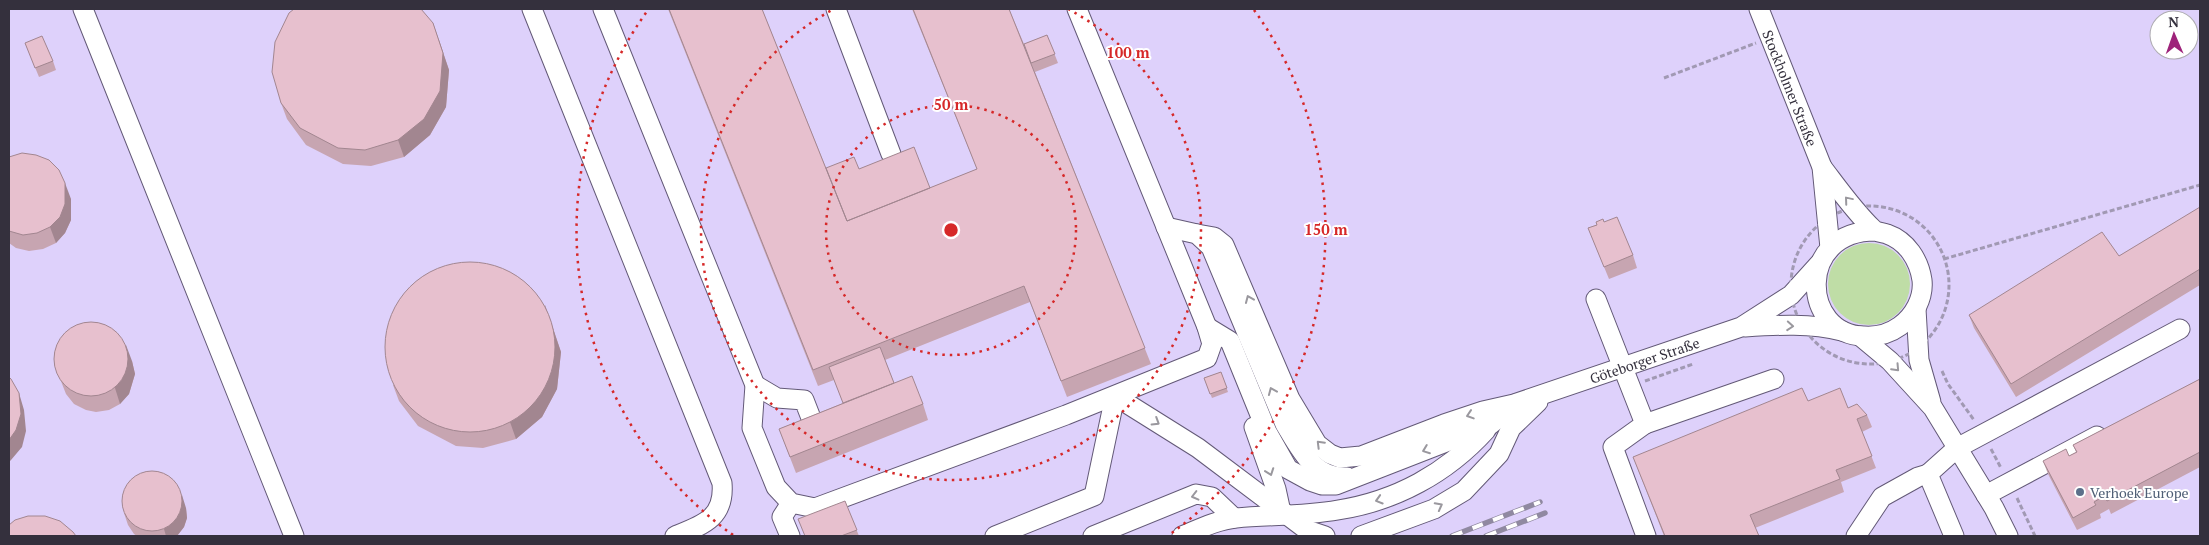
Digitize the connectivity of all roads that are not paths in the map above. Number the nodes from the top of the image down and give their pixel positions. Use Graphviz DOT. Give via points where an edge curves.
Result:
graph roads {
  1 [pos="83,9"];
  2 [pos="532,9"];
  3 [pos="603,9"];
  4 [pos="836,9"];
  5 [pos="1077,9"];
  6 [pos="1758,9"];
  7 [pos="892,154"];
  8 [pos="1822,167"];
  9 [pos="1166,226"];
  10 [pos="1875,231"];
  11 [pos="1197,234"];
  12 [pos="1830,248"];
  13 [pos="1819,264"];
  14 [pos="1596,299"];
  15 [pos="1916,309"];
  16 [pos="1207,327"];
  17 [pos="1741,327"];
  18 [pos="2180,329"];
  19 [pos="1853,334"];
  20 [pos="1207,358"];
  21 [pos="1623,367"];
  22 [pos="1774,379"];
  23 [pos="755,385"];
  24 [pos="1548,393"];
  25 [pos="1115,396"];
  26 [pos="1517,403"];
  27 [pos="1933,408"];
  28 [pos="811,418"];
  29 [pos="1645,424"];
  30 [pos="1490,426"];
  31 [pos="2113,427"];
  32 [pos="1957,448"];
  33 [pos="1928,474"];
  34 [pos="1361,475"];
  35 [pos="1986,495"];
  36 [pos="791,502"];
  37 [pos="1284,514"];
  38 [pos="1234,518"];
  39 [pos="294,536"];
  40 [pos="675,536"];
  41 [pos="790,536"];
  42 [pos="995,536"];
  43 [pos="1092,536"];
  44 [pos="1182,536"];
  45 [pos="1325,536"];
  46 [pos="1361,536"];
  47 [pos="1646,536"];
  48 [pos="1856,536"];
  49 [pos="1954,536"];
  50 [pos="2008,536"];
  1 -- 39 [label="street"];
  2 -- 40 [label="street" via="722,483 722,503 718,512 695,528"];
  3 -- 23 [label="street"];
  4 -- 7 [label="street"];
  5 -- 9 [label="street"];
  6 -- 8 [label="street, Stockholmer Straße"];
  10 -- 8 [label="street, Stockholmer Straße, one-way"];
  8 -- 12 [label="street, Stockholmer Straße" via="1818,223"];
  9 -- 11 [label="street, Göteborger Straße"];
  9 -- 16 [label="street"];
  10 -- 12 [label="street, Stockholmer Straße" via="1849,234"];
  10 -- 15 [label="street, Stockholmer Straße" via="1899,240 1916,259 1922,284"];
  26 -- 11 [label="street, Göteborger Straße, one-way" via="1452,421 1361,456 1340,458 1330,454 1318,444 1290,399 1224,245 1214,237"];
  34 -- 11 [label="street, one-way" via="1329,475 1312,466 1298,446 1211,247"];
  12 -- 13 [label="street, Stockholmer Straße"];
  13 -- 17 [label="street, Göteborger Straße" via="1791,296"];
  13 -- 19 [label="street, Stockholmer Straße" via="1816,277 1819,303 1825,314"];
  14 -- 21 [label="street"];
  15 -- 19 [label="street, Stockholmer Straße" via="1892,332 1877,336"];
  15 -- 27 [label="street, Stockholmer Straße" via="1922,372"];
  16 -- 20 [label="street" via="1212,344"];
  16 -- 34 [label="street" via="1230,341 1267,432 1288,469 1322,485 1336,485"];
  17 -- 19 [label="street, Göteborger Straße, one-way" via="1776,325 1805,334 1824,326"];
  17 -- 21 [label="street, Göteborger Straße"];
  18 -- 32 [label="street"];
  19 -- 27 [label="street, Stockholmer Straße, one-way" via="1890,361"];
  20 -- 25 [label="street"];
  20 -- 37 [label="street, one-way" via="1226,365 1232,375"];
  21 -- 24 [label="street, Göteborger Straße"];
  21 -- 29 [label="street"];
  22 -- 29 [label="street"];
  23 -- 28 [label="street" via="777,398 804,400"];
  23 -- 36 [label="street" via="752,428 776,488"];
  24 -- 26 [label="street, Göteborger Straße"];
  46 -- 24 [label="street, one-way" via="1434,509 1464,491 1499,454 1511,428"];
  25 -- 36 [label="street" via="816,508"];
  25 -- 37 [label="street, one-way" via="1198,448"];
  25 -- 42 [label="street" via="1094,496"];
  26 -- 30 [label="street"];
  27 -- 32 [label="street, Stockholmer Straße"];
  29 -- 47 [label="street" via="1612,446"];
  30 -- 34 [label="street, one-way"];
  30 -- 37 [label="street, one-way" via="1428,480 1404,491 1339,510"];
  31 -- 35 [label="street"];
  32 -- 33 [label="street"];
  32 -- 35 [label="street, Stockholmer Straße"];
  33 -- 48 [label="street" via="1918,476 1882,497"];
  33 -- 49 [label="street"];
  35 -- 50 [label="street, Stockholmer Straße"];
  36 -- 41 [label="street" via="782,517"];
  37 -- 38 [label="street"];
  37 -- 45 [label="street" via="1307,530"];
  38 -- 43 [label="street, one-way" via="1212,497 1196,494"];
  38 -- 44 [label="street"];
}
